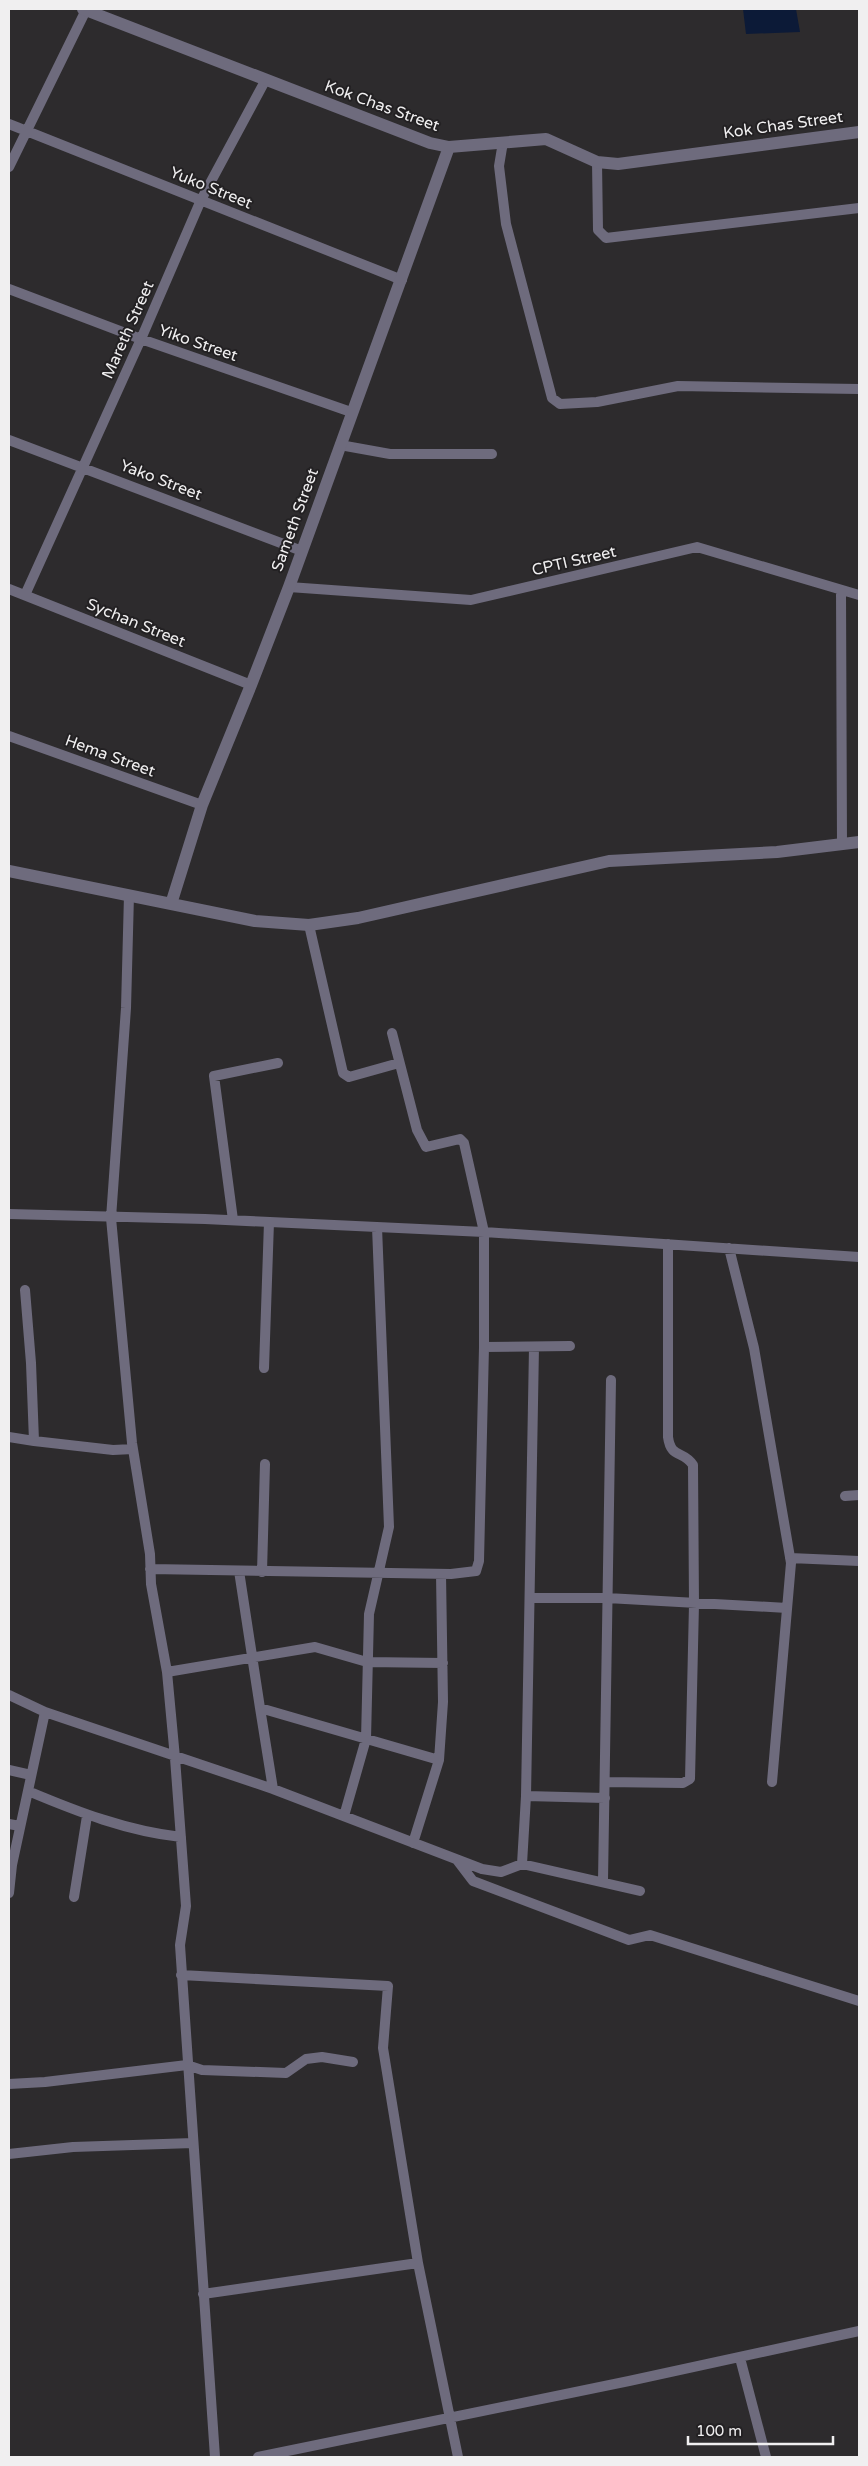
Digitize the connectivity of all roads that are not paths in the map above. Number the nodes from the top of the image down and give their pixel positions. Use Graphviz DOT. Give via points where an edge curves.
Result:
graph roads {
  1 [pos="84,9"];
  2 [pos="265,81"];
  3 [pos="9,124"];
  4 [pos="27,130"];
  5 [pos="859,132"];
  6 [pos="503,142"];
  7 [pos="449,147"];
  8 [pos="597,162"];
  9 [pos="9,167"];
  10 [pos="202,200"];
  11 [pos="859,208"];
  12 [pos="402,280"];
  13 [pos="9,289"];
  14 [pos="141,340"];
  15 [pos="859,389"];
  16 [pos="351,412"];
  17 [pos="9,440"];
  18 [pos="340,445"];
  19 [pos="492,454"];
  20 [pos="83,466"];
  21 [pos="302,551"];
  22 [pos="288,587"];
  23 [pos="9,589"];
  24 [pos="841,590"];
  25 [pos="25,595"];
  26 [pos="859,595"];
  27 [pos="251,685"];
  28 [pos="9,736"];
  29 [pos="202,805"];
  30 [pos="859,842"];
  31 [pos="842,844"];
  32 [pos="9,871"];
  33 [pos="129,895"];
  34 [pos="172,904"];
  35 [pos="310,924"];
  36 [pos="392,1033"];
  37 [pos="278,1063"];
  38 [pos="399,1063"];
  39 [pos="9,1214"];
  40 [pos="111,1218"];
  41 [pos="233,1220"];
  42 [pos="269,1222"];
  43 [pos="377,1227"];
  44 [pos="484,1232"];
  45 [pos="668,1244"];
  46 [pos="729,1248"];
  47 [pos="859,1257"];
  48 [pos="25,1290"];
  49 [pos="570,1346"];
  50 [pos="484,1347"];
  51 [pos="534,1347"];
  52 [pos="264,1368"];
  53 [pos="611,1380"];
  54 [pos="9,1437"];
  55 [pos="34,1441"];
  56 [pos="133,1449"];
  57 [pos="265,1464"];
  58 [pos="859,1495"];
  59 [pos="845,1496"];
  60 [pos="790,1558"];
  61 [pos="859,1561"];
  62 [pos="150,1569"];
  63 [pos="239,1571"];
  64 [pos="262,1572"];
  65 [pos="378,1573"];
  66 [pos="441,1574"];
  67 [pos="530,1598"];
  68 [pos="607,1598"];
  69 [pos="694,1604"];
  70 [pos="787,1608"];
  71 [pos="252,1658"];
  72 [pos="367,1662"];
  73 [pos="443,1663"];
  74 [pos="167,1672"];
  75 [pos="9,1695"];
  76 [pos="260,1708"];
  77 [pos="45,1712"];
  78 [pos="366,1739"];
  79 [pos="175,1758"];
  80 [pos="439,1760"];
  81 [pos="9,1770"];
  82 [pos="31,1775"];
  83 [pos="605,1782"];
  84 [pos="772,1782"];
  85 [pos="273,1789"];
  86 [pos="28,1792"];
  87 [pos="526,1796"];
  88 [pos="605,1798"];
  89 [pos="87,1816"];
  90 [pos="344,1816"];
  91 [pos="9,1824"];
  92 [pos="20,1826"];
  93 [pos="181,1837"];
  94 [pos="413,1843"];
  95 [pos="456,1859"];
  96 [pos="522,1864"];
  97 [pos="603,1881"];
  98 [pos="640,1891"];
  99 [pos="9,1893"];
  100 [pos="74,1897"];
  101 [pos="181,1975"];
  102 [pos="859,2001"];
  103 [pos="353,2062"];
  104 [pos="187,2065"];
  105 [pos="9,2084"];
  106 [pos="192,2143"];
  107 [pos="9,2154"];
  108 [pos="418,2263"];
  109 [pos="203,2294"];
  110 [pos="859,2331"];
  111 [pos="740,2358"];
  112 [pos="451,2416"];
  113 [pos="215,2457"];
  114 [pos="258,2457"];
  115 [pos="458,2457"];
  116 [pos="766,2457"];
  1 -- 2 [label="street, Kok Chas Street"];
  1 -- 4 [label="street"];
  2 -- 7 [label="street, Kok Chas Street" via="430,143"];
  2 -- 10 [label="street, Mareth Street"];
  3 -- 4 [label="street, Yuko Street"];
  4 -- 9 [label="street"];
  4 -- 10 [label="street, Yuko Street"];
  5 -- 8 [label="street, Kok Chas Street" via="618,164"];
  6 -- 7 [label="street, Kok Chas Street"];
  6 -- 8 [label="street, Kok Chas Street" via="546,139"];
  6 -- 15 [label="street" via="499,166 506,224 552,398 560,404 597,402 678,386"];
  7 -- 12 [label="street, Sameth Street"];
  8 -- 11 [label="street" via="598,230 606,238"];
  10 -- 12 [label="street, Yuko Street"];
  10 -- 14 [label="street, Mareth Street"];
  12 -- 16 [label="street, Sameth Street"];
  13 -- 14 [label="street, Yiko Street"];
  14 -- 16 [label="street, Yiko Street"];
  14 -- 20 [label="street, Mareth Street"];
  16 -- 18 [label="street, Sameth Street"];
  17 -- 20 [label="street, Yako Street"];
  18 -- 19 [label="street" via="390,454"];
  18 -- 21 [label="street, Sameth Street"];
  20 -- 21 [label="street, Yako Street"];
  20 -- 25 [label="street, Mareth Street"];
  21 -- 22 [label="street, Sameth Street"];
  22 -- 24 [label="street, CPTI Street" via="471,600 697,547"];
  22 -- 27 [label="street, Sameth Street"];
  23 -- 25 [label="street, Sychan Street"];
  24 -- 26 [label="street, CPTI Street"];
  24 -- 31 [label="street"];
  25 -- 27 [label="street, Sychan Street"];
  27 -- 29 [label="street, Sameth Street"];
  28 -- 29 [label="street, Hema Street"];
  29 -- 34 [label="street, Sameth Street"];
  30 -- 31 [label="street"];
  31 -- 35 [label="street" via="777,852 609,861 358,918"];
  32 -- 33 [label="street"];
  33 -- 34 [label="street"];
  33 -- 40 [label="street" via="126,1008"];
  34 -- 35 [label="street" via="255,921"];
  35 -- 38 [label="street" via="343,1073 349,1077"];
  36 -- 38 [label="street"];
  37 -- 41 [label="street" via="214,1076"];
  38 -- 44 [label="street" via="423,1145 460,1139 464,1143"];
  39 -- 40 [label="street"];
  40 -- 41 [label="street"];
  40 -- 56 [label="street"];
  41 -- 42 [label="street"];
  42 -- 43 [label="street"];
  42 -- 52 [label="street"];
  43 -- 44 [label="street"];
  43 -- 65 [label="street" via="389,1527"];
  44 -- 45 [label="street"];
  44 -- 50 [label="street"];
  45 -- 46 [label="street"];
  45 -- 69 [label="street" via="668,1436 669,1447 674,1453 688,1458 693,1465"];
  46 -- 47 [label="street"];
  46 -- 60 [label="street" via="754,1348"];
  48 -- 55 [label="street"];
  49 -- 51 [label="street"];
  50 -- 51 [label="street"];
  50 -- 66 [label="street" via="479,1561 476,1571"];
  51 -- 67 [label="street"];
  53 -- 68 [label="street"];
  54 -- 55 [label="street"];
  55 -- 56 [label="street" via="114,1450"];
  56 -- 62 [label="street"];
  57 -- 64 [label="street"];
  58 -- 59 [label="street"];
  60 -- 61 [label="street"];
  60 -- 70 [label="street"];
  62 -- 63 [label="street"];
  62 -- 74 [label="street"];
  63 -- 64 [label="street"];
  63 -- 71 [label="street"];
  64 -- 65 [label="street"];
  65 -- 66 [label="street"];
  65 -- 72 [label="street" via="368,1614"];
  66 -- 73 [label="street"];
  67 -- 68 [label="street"];
  67 -- 87 [label="street"];
  68 -- 69 [label="street"];
  68 -- 83 [label="street"];
  69 -- 70 [label="street"];
  69 -- 83 [label="street" via="690,1779 683,1783"];
  70 -- 84 [label="street"];
  71 -- 72 [label="street" via="315,1647"];
  71 -- 74 [label="street"];
  71 -- 76 [label="street"];
  72 -- 73 [label="street"];
  72 -- 78 [label="street"];
  73 -- 80 [label="street"];
  74 -- 79 [label="street"];
  75 -- 77 [label="street"];
  76 -- 78 [label="street"];
  76 -- 85 [label="street"];
  77 -- 79 [label="street"];
  77 -- 82 [label="street"];
  78 -- 80 [label="street"];
  78 -- 90 [label="street"];
  79 -- 85 [label="street"];
  79 -- 93 [label="street"];
  80 -- 94 [label="street"];
  81 -- 82 [label="street"];
  82 -- 86 [label="street"];
  83 -- 88 [label="street"];
  85 -- 90 [label="street"];
  86 -- 89 [label="street"];
  86 -- 92 [label="street"];
  87 -- 88 [label="street"];
  87 -- 96 [label="street"];
  88 -- 97 [label="street"];
  89 -- 93 [label="street" via="155,1834"];
  89 -- 100 [label="street"];
  90 -- 94 [label="street"];
  91 -- 92 [label="street"];
  92 -- 99 [label="street"];
  93 -- 101 [label="street" via="186,1906 180,1945"];
  94 -- 95 [label="street"];
  95 -- 96 [label="street" via="492,1872"];
  95 -- 102 [label="street" via="473,1881 629,1940 650,1935"];
  96 -- 97 [label="street"];
  97 -- 98 [label="street"];
  101 -- 104 [label="street"];
  101 -- 108 [label="street" via="388,1986 383,2048"];
  103 -- 104 [label="street" via="314,2058 286,2073 202,2070"];
  104 -- 105 [label="street"];
  104 -- 106 [label="street"];
  106 -- 107 [label="street" via="73,2147"];
  106 -- 109 [label="street"];
  108 -- 109 [label="street"];
  108 -- 112 [label="street"];
  109 -- 113 [label="street"];
  110 -- 111 [label="street"];
  111 -- 112 [label="street"];
  111 -- 116 [label="street"];
  112 -- 114 [label="street"];
  112 -- 115 [label="street"];
}
